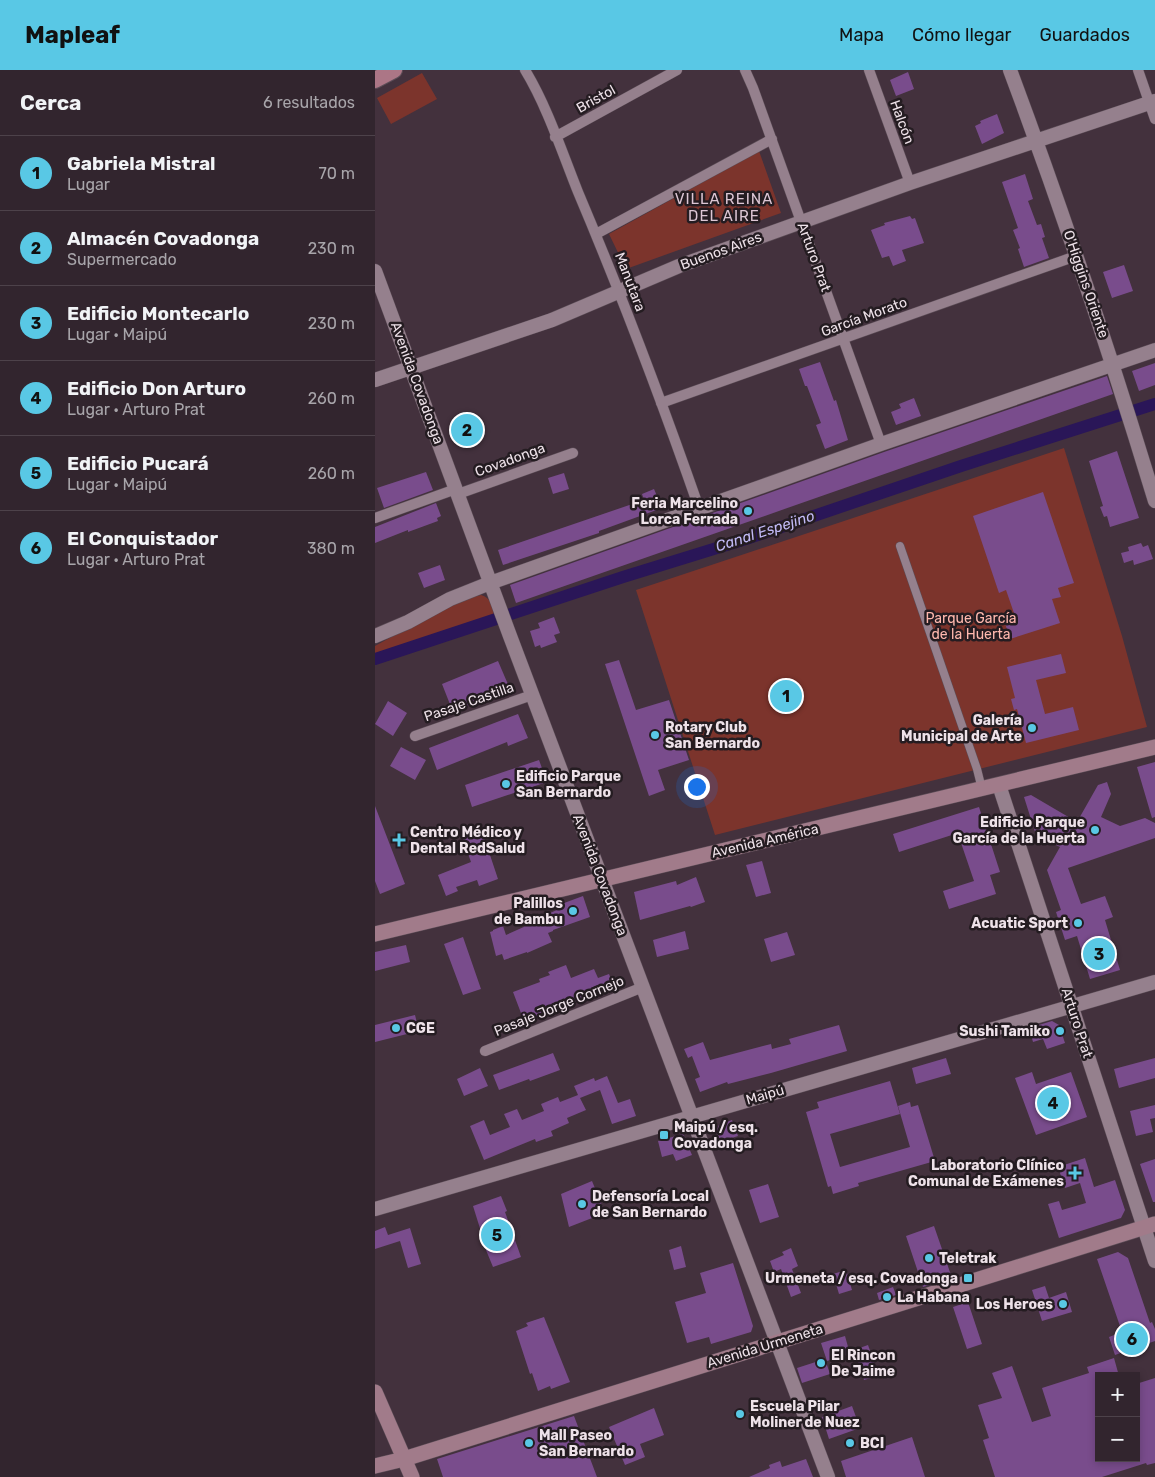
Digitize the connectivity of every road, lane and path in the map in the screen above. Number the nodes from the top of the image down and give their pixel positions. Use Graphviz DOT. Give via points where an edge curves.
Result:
graph roads {
  1 [pos="394,70"];
  2 [pos="525,70"];
  3 [pos="677,70"];
  4 [pos="745,70"];
  5 [pos="869,70"];
  6 [pos="1011,70"];
  7 [pos="1138,70"];
  8 [pos="375,80"];
  9 [pos="1152,102"];
  10 [pos="1155,118"];
  11 [pos="555,137"];
  12 [pos="772,139"];
  13 [pos="1037,141"];
  14 [pos="910,183"];
  15 [pos="802,223"];
  16 [pos="596,234"];
  17 [pos="1076,256"];
  18 [pos="375,271"];
  19 [pos="619,292"];
  20 [pos="843,339"];
  21 [pos="1155,350"];
  22 [pos="1112,364"];
  23 [pos="412,368"];
  24 [pos="375,380"];
  25 [pos="661,403"];
  26 [pos="881,444"];
  27 [pos="573,453"];
  28 [pos="457,492"];
  29 [pos="1155,501"];
  30 [pos="699,508"];
  31 [pos="375,518"];
  32 [pos="900,546"];
  33 [pos="490,583"];
  34 [pos="375,636"];
  35 [pos="532,695"];
  36 [pos="415,736"];
  37 [pos="1155,748"];
  38 [pos="999,785"];
  39 [pos="983,789"];
  40 [pos="603,880"];
  41 [pos="375,934"];
  42 [pos="1155,982"];
  43 [pos="643,987"];
  44 [pos="1071,1006"];
  45 [pos="485,1051"];
  46 [pos="692,1117"];
  47 [pos="375,1209"];
  48 [pos="1149,1226"];
  49 [pos="1155,1261"];
  50 [pos="777,1342"];
  51 [pos="375,1392"];
  52 [pos="404,1459"];
  53 [pos="375,1466"];
  54 [pos="825,1476"];
  55 [pos="412,1477"];
  1 -- 8 [label="main road"];
  2 -- 11 [label="street, Manutara"];
  3 -- 11 [label="street, Bristol"];
  4 -- 12 [label="street, Arturo Prat"];
  5 -- 14 [label="street, Halcón"];
  6 -- 13 [label="street, O'Higgins Oriente"];
  7 -- 9 [label="street"];
  9 -- 10 [label="street"];
  9 -- 13 [label="street, Buenos Aires"];
  11 -- 16 [label="street, Manutara"];
  12 -- 15 [label="street, Arturo Prat"];
  12 -- 16 [label="street"];
  13 -- 14 [label="street, Buenos Aires"];
  13 -- 17 [label="street, O'Higgins Oriente"];
  14 -- 15 [label="street, Buenos Aires"];
  15 -- 19 [label="street, Buenos Aires" via="679,266"];
  15 -- 20 [label="street, Arturo Prat"];
  16 -- 19 [label="street, Manutara"];
  17 -- 20 [label="street, García Morato"];
  17 -- 22 [label="street, O'Higgins Oriente"];
  18 -- 23 [label="street, Avenida Covadonga"];
  19 -- 23 [label="street, Buenos Aires" via="552,320"];
  19 -- 25 [label="street, Manutara"];
  20 -- 25 [label="street, García Morato"];
  20 -- 26 [label="street, Arturo Prat"];
  21 -- 22 [label="street"];
  22 -- 26 [label="street"];
  22 -- 29 [label="street, O'Higgins Oriente"];
  23 -- 24 [label="street, Buenos Aires"];
  23 -- 28 [label="street, Avenida Covadonga"];
  25 -- 30 [label="street, Manutara"];
  26 -- 30 [label="street"];
  27 -- 28 [label="street, Covadonga"];
  28 -- 31 [label="street, Covadonga"];
  28 -- 33 [label="street, Avenida Covadonga"];
  30 -- 33 [label="street"];
  32 -- 39 [label="street"];
  33 -- 34 [label="street"];
  33 -- 35 [label="street, Avenida Covadonga"];
  35 -- 36 [label="street, Pasaje Castilla"];
  35 -- 40 [label="street, Avenida Covadonga"];
  37 -- 38 [label="main road, Avenida América"];
  38 -- 39 [label="main road, Avenida América"];
  38 -- 44 [label="street, Arturo Prat"];
  39 -- 40 [label="main road, Avenida América"];
  40 -- 41 [label="main road, Avenida América"];
  40 -- 43 [label="street, Avenida Covadonga"];
  42 -- 44 [label="street, Maipú"];
  43 -- 45 [label="street, Pasaje Jorge Cornejo"];
  43 -- 46 [label="street, Avenida Covadonga"];
  44 -- 46 [label="street, Maipú"];
  44 -- 48 [label="street, Arturo Prat"];
  46 -- 47 [label="street, Maipú"];
  46 -- 50 [label="street, Avenida Covadonga"];
  48 -- 49 [label="street, Arturo Prat"];
  48 -- 50 [label="main road, Avenida Urmeneta"];
  50 -- 52 [label="main road, Avenida Urmeneta"];
  50 -- 54 [label="street, Avenida Covadonga"];
  51 -- 52 [label="main road"];
  52 -- 53 [label="main road, Avenida Urmeneta"];
  52 -- 55 [label="main road"];
}
